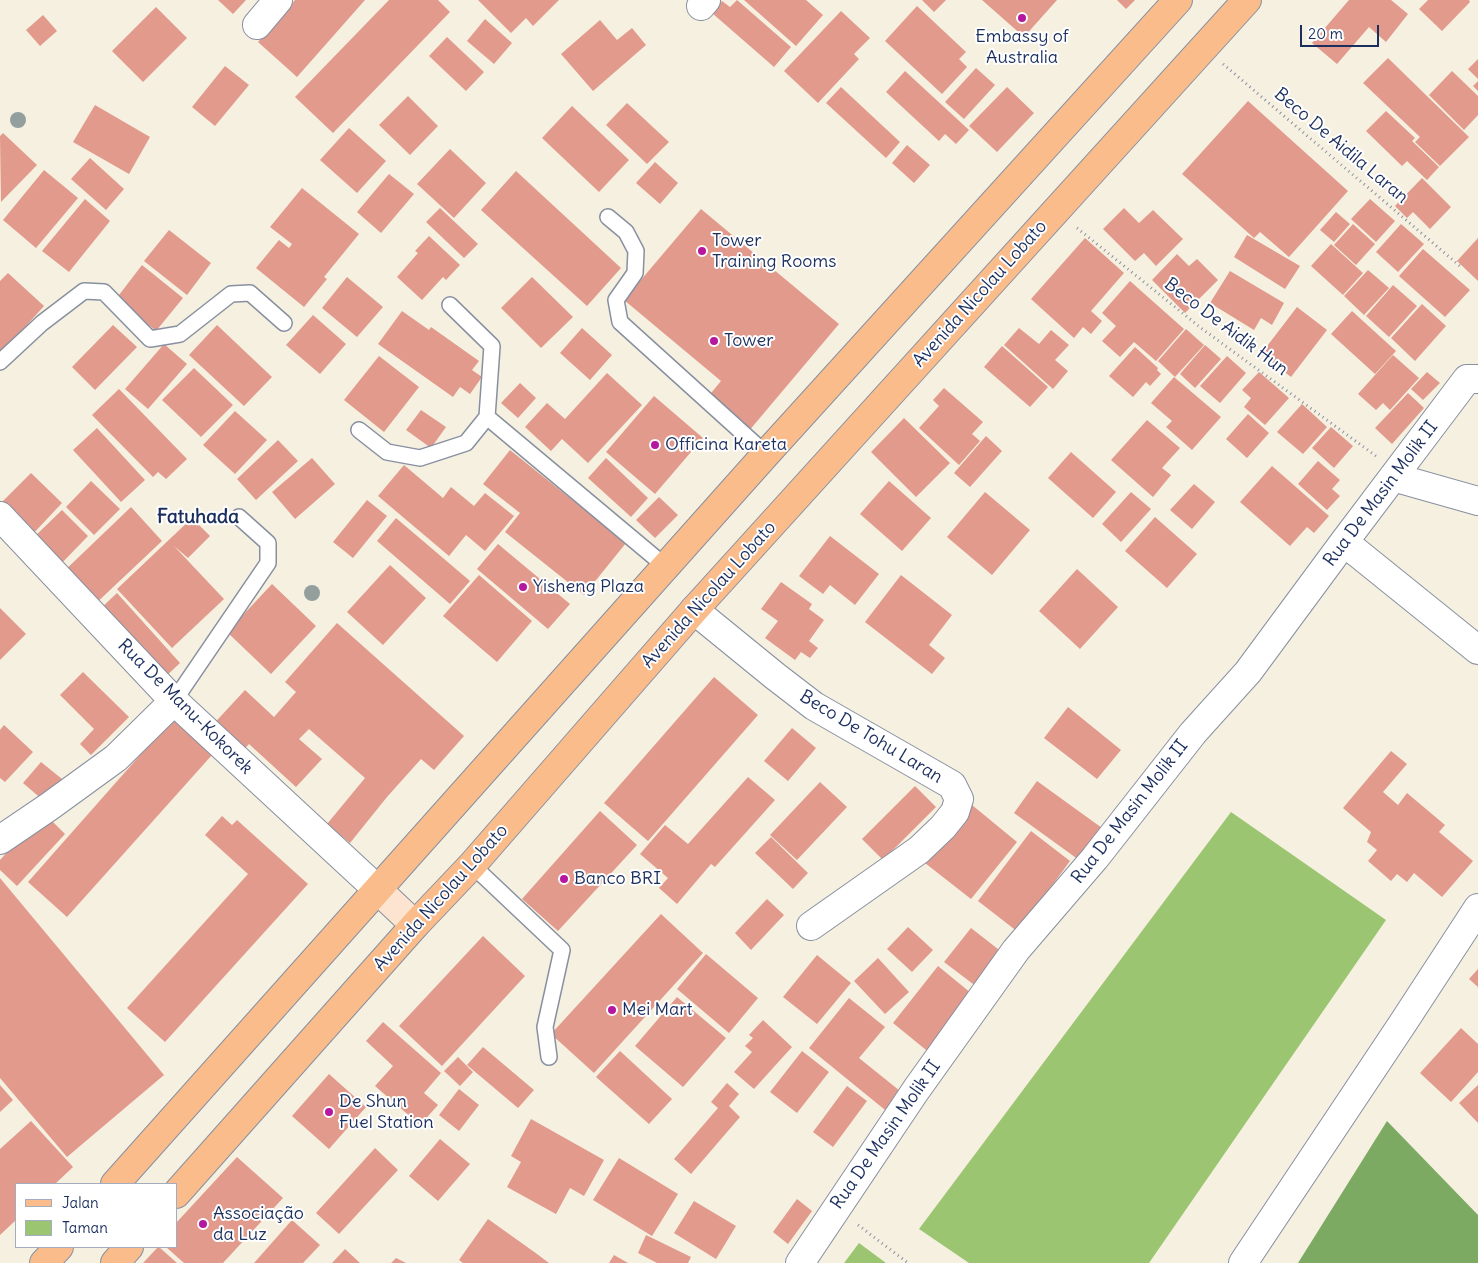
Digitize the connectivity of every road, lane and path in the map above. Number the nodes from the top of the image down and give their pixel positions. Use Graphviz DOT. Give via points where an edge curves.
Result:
graph roads {
  1 [pos="278,0"];
  2 [pos="1178,0"];
  3 [pos="1247,0"];
  4 [pos="256,25"];
  5 [pos="1203,48"];
  6 [pos="1055,211"];
  7 [pos="608,217"];
  8 [pos="1460,266"];
  9 [pos="450,305"];
  10 [pos="284,323"];
  11 [pos="0,362"];
  12 [pos="1478,379"];
  13 [pos="487,417"];
  14 [pos="359,430"];
  15 [pos="766,454"];
  16 [pos="1388,469"];
  17 [pos="1478,501"];
  18 [pos="0,516"];
  19 [pos="239,517"];
  20 [pos="1344,542"];
  21 [pos="665,566"];
  22 [pos="694,610"];
  23 [pos="1478,650"];
  24 [pos="174,701"];
  25 [pos="0,840"];
  26 [pos="472,866"];
  27 [pos="378,890"];
  28 [pos="1478,908"];
  29 [pos="416,925"];
  30 [pos="811,926"];
  31 [pos="549,1057"];
  32 [pos="115,1183"];
  33 [pos="178,1192"];
  34 [pos="835,1209"];
  35 [pos="58,1248"];
  36 [pos="128,1248"];
  37 [pos="44,1263"];
  38 [pos="115,1263"];
  39 [pos="800,1263"];
  40 [pos="908,1263"];
  41 [pos="1243,1263"];
  1 -- 4 [label="street"];
  2 -- 15 [label="main road"];
  3 -- 5 [label="main road, Avenida Nicolau Lobato"];
  5 -- 6 [label="main road, Avenida Nicolau Lobato"];
  5 -- 8 [label="path, Beco De Aidila Laran"];
  6 -- 16 [label="path, Beco De Aidik Hun" via="1201,328"];
  6 -- 22 [label="main road, Avenida Nicolau Lobato"];
  7 -- 15 [label="lane" via="626,232 636,251 635,273 616,300 620,322"];
  9 -- 13 [label="lane" via="492,346"];
  10 -- 11 [label="lane" via="250,293 231,294 180,334 150,339 104,292 84,291 42,323"];
  12 -- 16 [label="street, Rua De Masin Molik II" via="1467,379"];
  13 -- 14 [label="lane" via="466,443 420,458 387,452"];
  13 -- 21 [label="lane"];
  15 -- 21 [label="main road"];
  16 -- 17 [label="street"];
  16 -- 20 [label="street, Rua De Masin Molik II"];
  18 -- 24 [label="street, Rua De Manu-Kokorek"];
  19 -- 24 [label="lane" via="268,543 268,563"];
  20 -- 23 [label="street"];
  20 -- 34 [label="street, Rua De Masin Molik II" via="1248,672 1193,733 1095,858 1016,950"];
  21 -- 27 [label="main road"];
  22 -- 26 [label="main road, Avenida Nicolau Lobato"];
  22 -- 30 [label="street, Beco De Tohu Laran" via="814,706 952,785 959,799 955,812 919,850"];
  24 -- 25 [label="street" via="116,758"];
  24 -- 27 [label="street, Rua De Manu-Kokorek"];
  26 -- 29 [label="main road, Avenida Nicolau Lobato"];
  26 -- 31 [label="lane" via="562,950 545,1027"];
  27 -- 29 [label="street"];
  27 -- 32 [label="main road"];
  28 -- 41 [label="street"];
  29 -- 33 [label="main road, Avenida Nicolau Lobato"];
  34 -- 39 [label="street, Rua De Masin Molik II"];
  34 -- 40 [label="path"];
  35 -- 37 [label="main road"];
  36 -- 38 [label="main road"];
}
